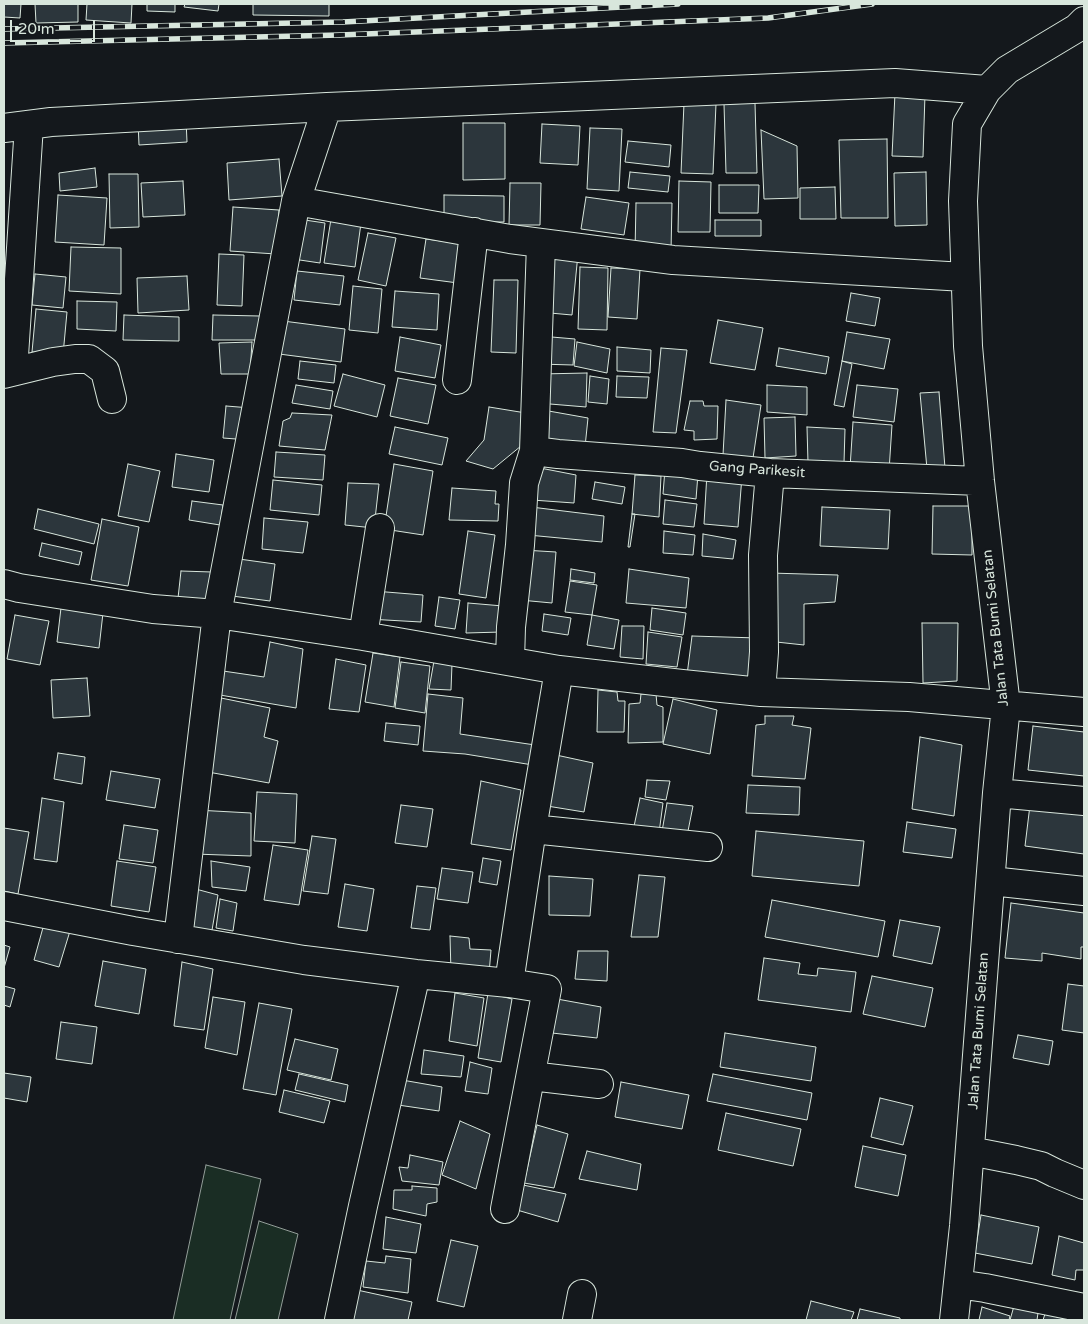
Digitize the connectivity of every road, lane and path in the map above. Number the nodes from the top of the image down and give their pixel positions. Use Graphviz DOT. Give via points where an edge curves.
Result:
graph roads {
  1 [pos="1084,21"];
  2 [pos="987,90"];
  3 [pos="327,107"];
  4 [pos="16,126"];
  5 [pos="296,201"];
  6 [pos="474,232"];
  7 [pos="541,243"];
  8 [pos="965,277"];
  9 [pos="9,373"];
  10 [pos="457,380"];
  11 [pos="112,399"];
  12 [pos="534,451"];
  13 [pos="770,473"];
  14 [pos="980,481"];
  15 [pos="380,528"];
  16 [pos="11,586"];
  17 [pos="217,614"];
  18 [pos="363,636"];
  19 [pos="510,661"];
  20 [pos="559,670"];
  21 [pos="761,692"];
  22 [pos="1006,706"];
  23 [pos="1084,712"];
  24 [pos="997,793"];
  25 [pos="1084,801"];
  26 [pos="532,829"];
  27 [pos="708,847"];
  28 [pos="991,881"];
  29 [pos="1084,891"];
  30 [pos="4,906"];
  31 [pos="178,939"];
  32 [pos="416,974"];
  33 [pos="509,984"];
  34 [pos="531,1076"];
  35 [pos="600,1084"];
  36 [pos="970,1151"];
  37 [pos="1084,1185"];
  38 [pos="505,1209"];
  39 [pos="958,1284"];
  40 [pos="1084,1308"];
  41 [pos="339,1320"];
  42 [pos="954,1320"];
  1 -- 2 [label="street, Jalan Tata Bumi Selatan" via="1007,70"];
  2 -- 3 [label="street" via="894,83"];
  2 -- 8 [label="street, Jalan Tata Bumi Selatan" via="967,124 963,201"];
  3 -- 4 [label="street"];
  3 -- 5 [label="street"];
  4 -- 9 [label="street" via="14,356"];
  5 -- 6 [label="street"];
  5 -- 17 [label="street"];
  6 -- 7 [label="street"];
  6 -- 10 [label="street"];
  7 -- 8 [label="street" via="672,260"];
  7 -- 12 [label="street"];
  8 -- 14 [label="street, Jalan Tata Bumi Selatan"];
  9 -- 11 [label="street" via="60,361 89,359 105,371"];
  12 -- 13 [label="street, Gang Parikesit"];
  12 -- 19 [label="street" via="524,483"];
  13 -- 14 [label="street, Gang Parikesit"];
  13 -- 21 [label="street" via="763,555"];
  14 -- 22 [label="street, Jalan Tata Bumi Selatan"];
  15 -- 18 [label="street"];
  16 -- 17 [label="street" via="154,608"];
  17 -- 18 [label="street"];
  17 -- 31 [label="street"];
  18 -- 19 [label="street"];
  19 -- 20 [label="street"];
  20 -- 21 [label="street"];
  20 -- 26 [label="street"];
  21 -- 22 [label="street" via="910,697"];
  22 -- 23 [label="street"];
  22 -- 24 [label="street, Jalan Tata Bumi Selatan"];
  24 -- 25 [label="street"];
  24 -- 28 [label="street, Jalan Tata Bumi Selatan"];
  26 -- 27 [label="street"];
  26 -- 33 [label="street"];
  28 -- 29 [label="street"];
  28 -- 36 [label="street, Jalan Tata Bumi Selatan"];
  30 -- 31 [label="street"];
  31 -- 32 [label="street"];
  32 -- 33 [label="street"];
  32 -- 41 [label="street"];
  33 -- 34 [label="street" via="547,989"];
  34 -- 35 [label="street"];
  34 -- 38 [label="street"];
  36 -- 37 [label="street" via="1041,1166"];
  36 -- 39 [label="street, Jalan Tata Bumi Selatan"];
  39 -- 40 [label="street"];
  39 -- 42 [label="street, Jalan Tata Bumi Selatan"];
}
